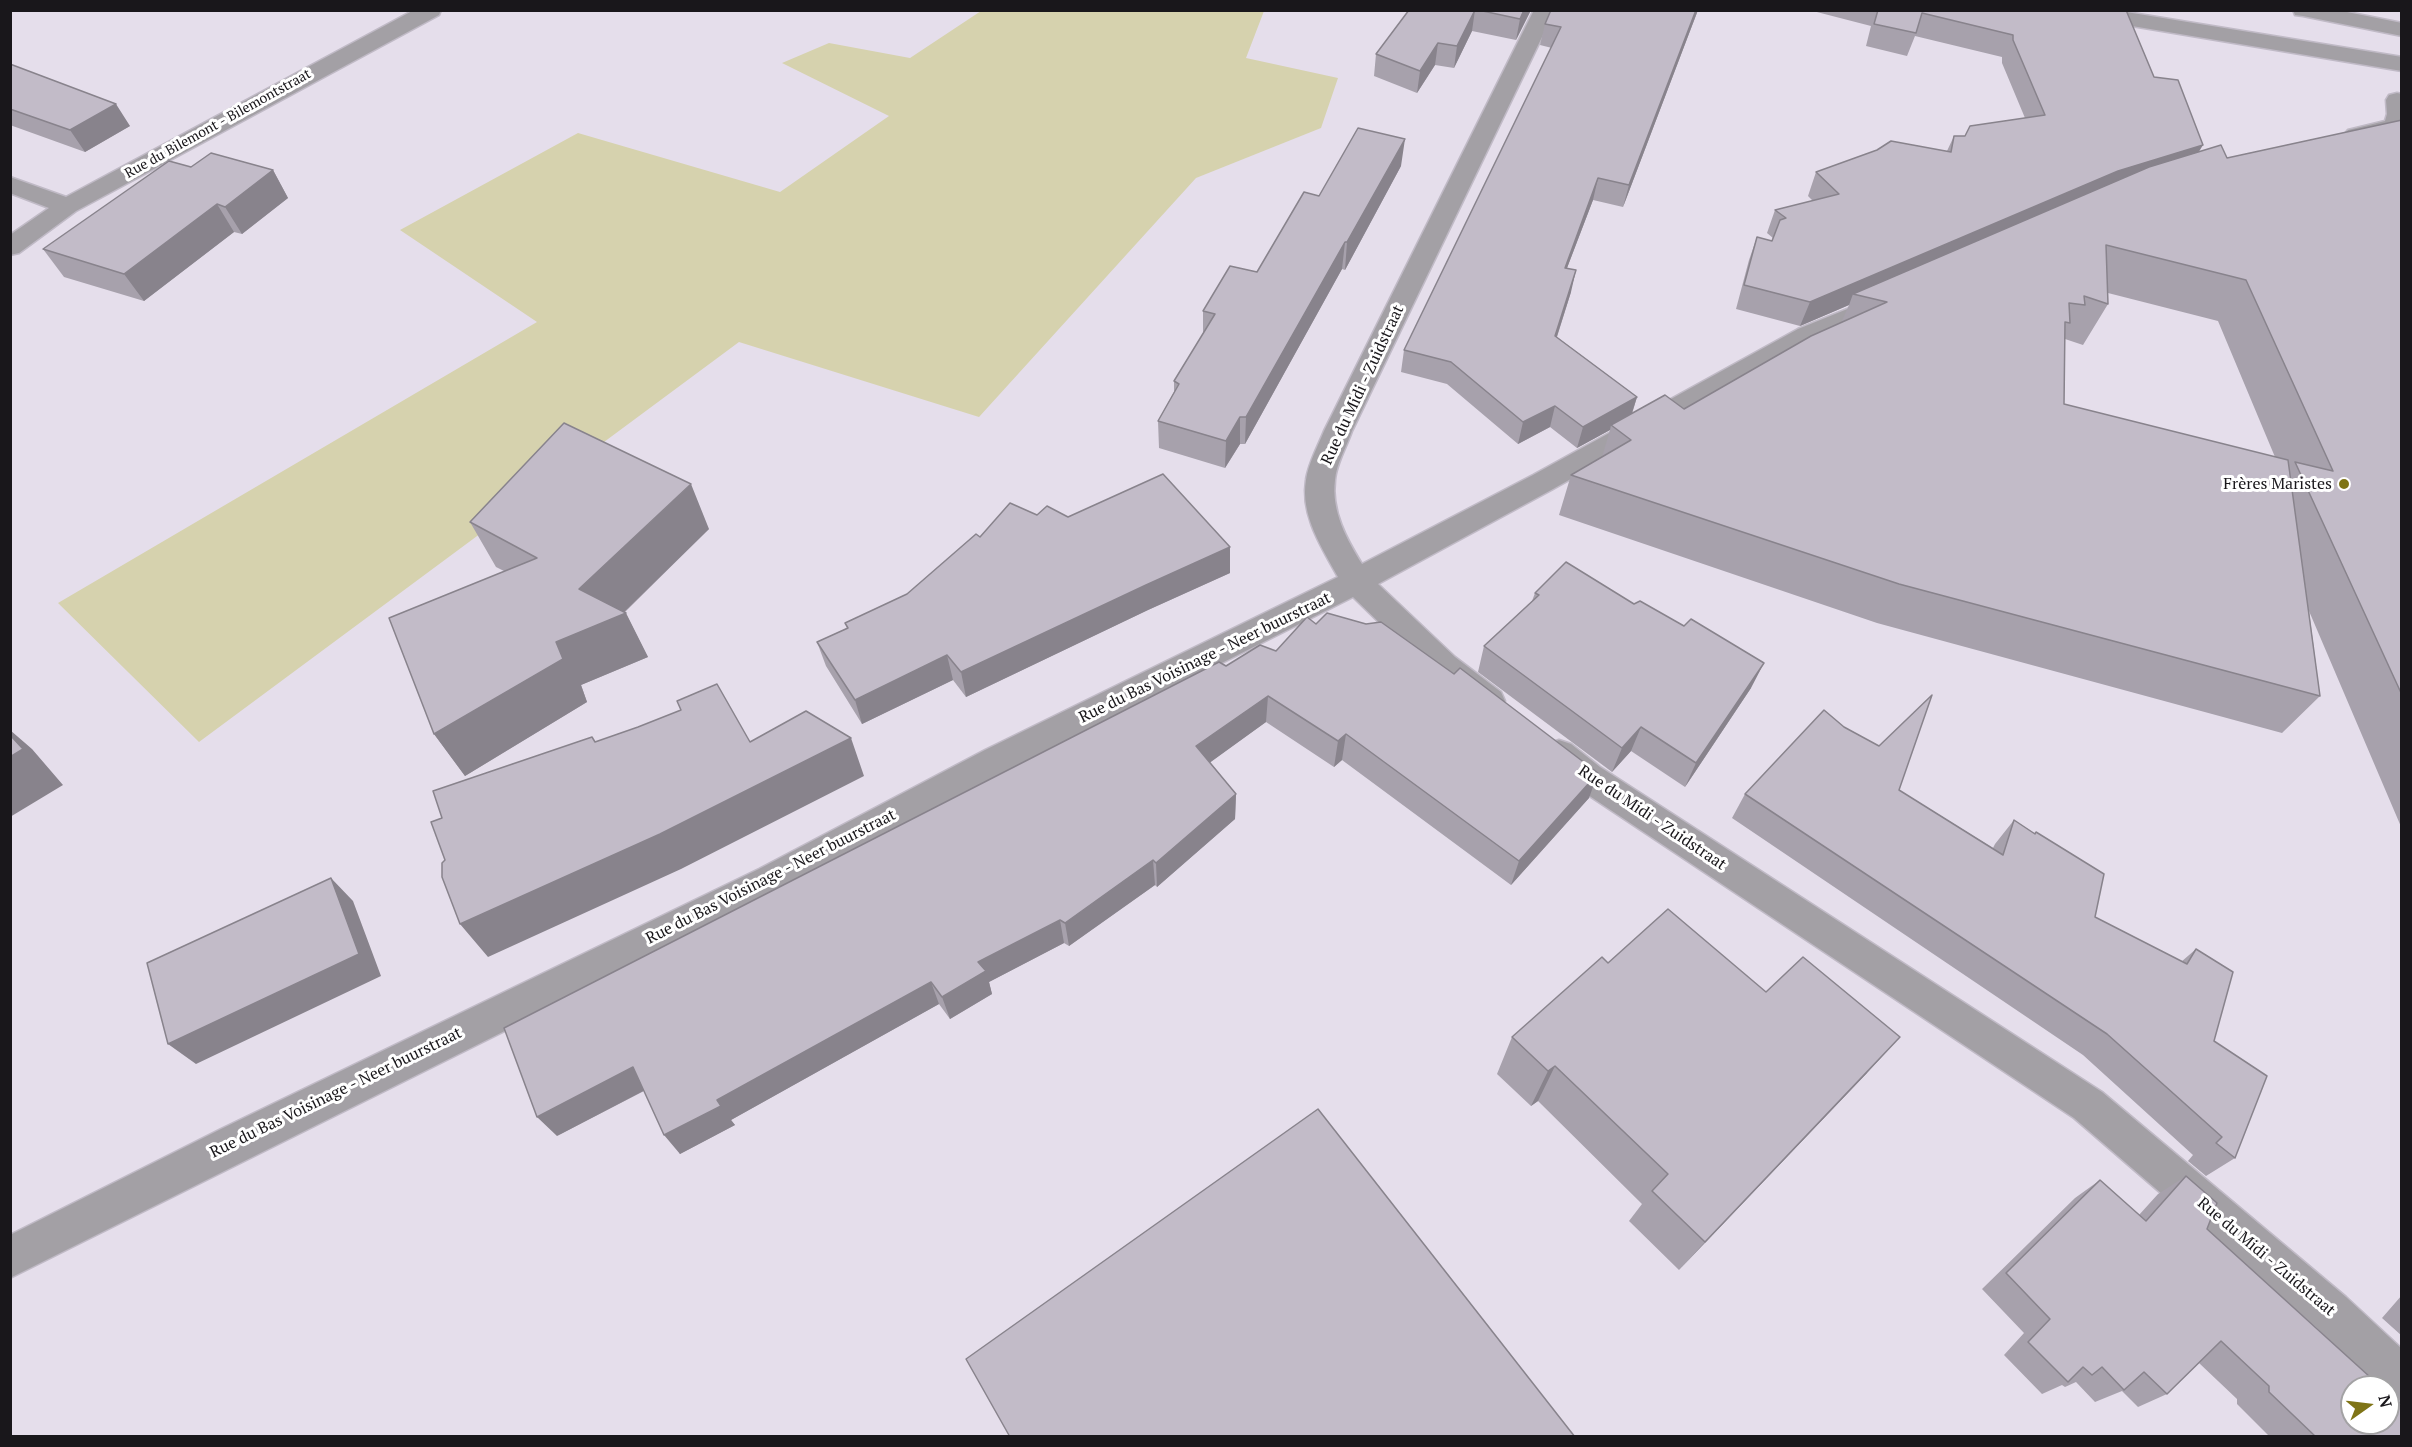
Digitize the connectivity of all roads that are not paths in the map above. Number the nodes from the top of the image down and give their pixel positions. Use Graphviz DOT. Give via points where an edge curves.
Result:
graph roads {
  1 [pos="431,10"];
  2 [pos="1545,10"];
  3 [pos="2072,10"];
  4 [pos="2213,10"];
  5 [pos="2303,10"];
  6 [pos="2402,30"];
  7 [pos="2219,36"];
  8 [pos="2398,84"];
  9 [pos="2331,142"];
  10 [pos="10,184"];
  11 [pos="67,206"];
  12 [pos="10,247"];
  13 [pos="1904,294"];
  14 [pos="1357,582"];
  15 [pos="10,1257"];
  16 [pos="2402,1379"];
  1 -- 11 [label="street, Rue du Bilemont - Bilemontstraat"];
  2 -- 14 [label="street, Rue du Midi - Zuidstraat" via="1338,431 1320,480 1323,516"];
  3 -- 7 [label="street"];
  4 -- 7 [label="street"];
  5 -- 6 [label="street"];
  7 -- 8 [label="street" via="2339,53"];
  8 -- 9 [label="street" via="2399,114 2395,125"];
  10 -- 11 [label="street"];
  11 -- 12 [label="street, Rue du Bilemont - Bilemontstraat"];
  13 -- 14 [label="street, Rue du Bas Voisinage - Neer buurstraat" via="1807,335"];
  14 -- 15 [label="street, Rue du Bas Voisinage - Neer buurstraat" via="998,760 772,880"];
  14 -- 16 [label="street, Rue du Midi - Zuidstraat" via="1444,666 1588,777 2088,1105 2331,1312"];
}
